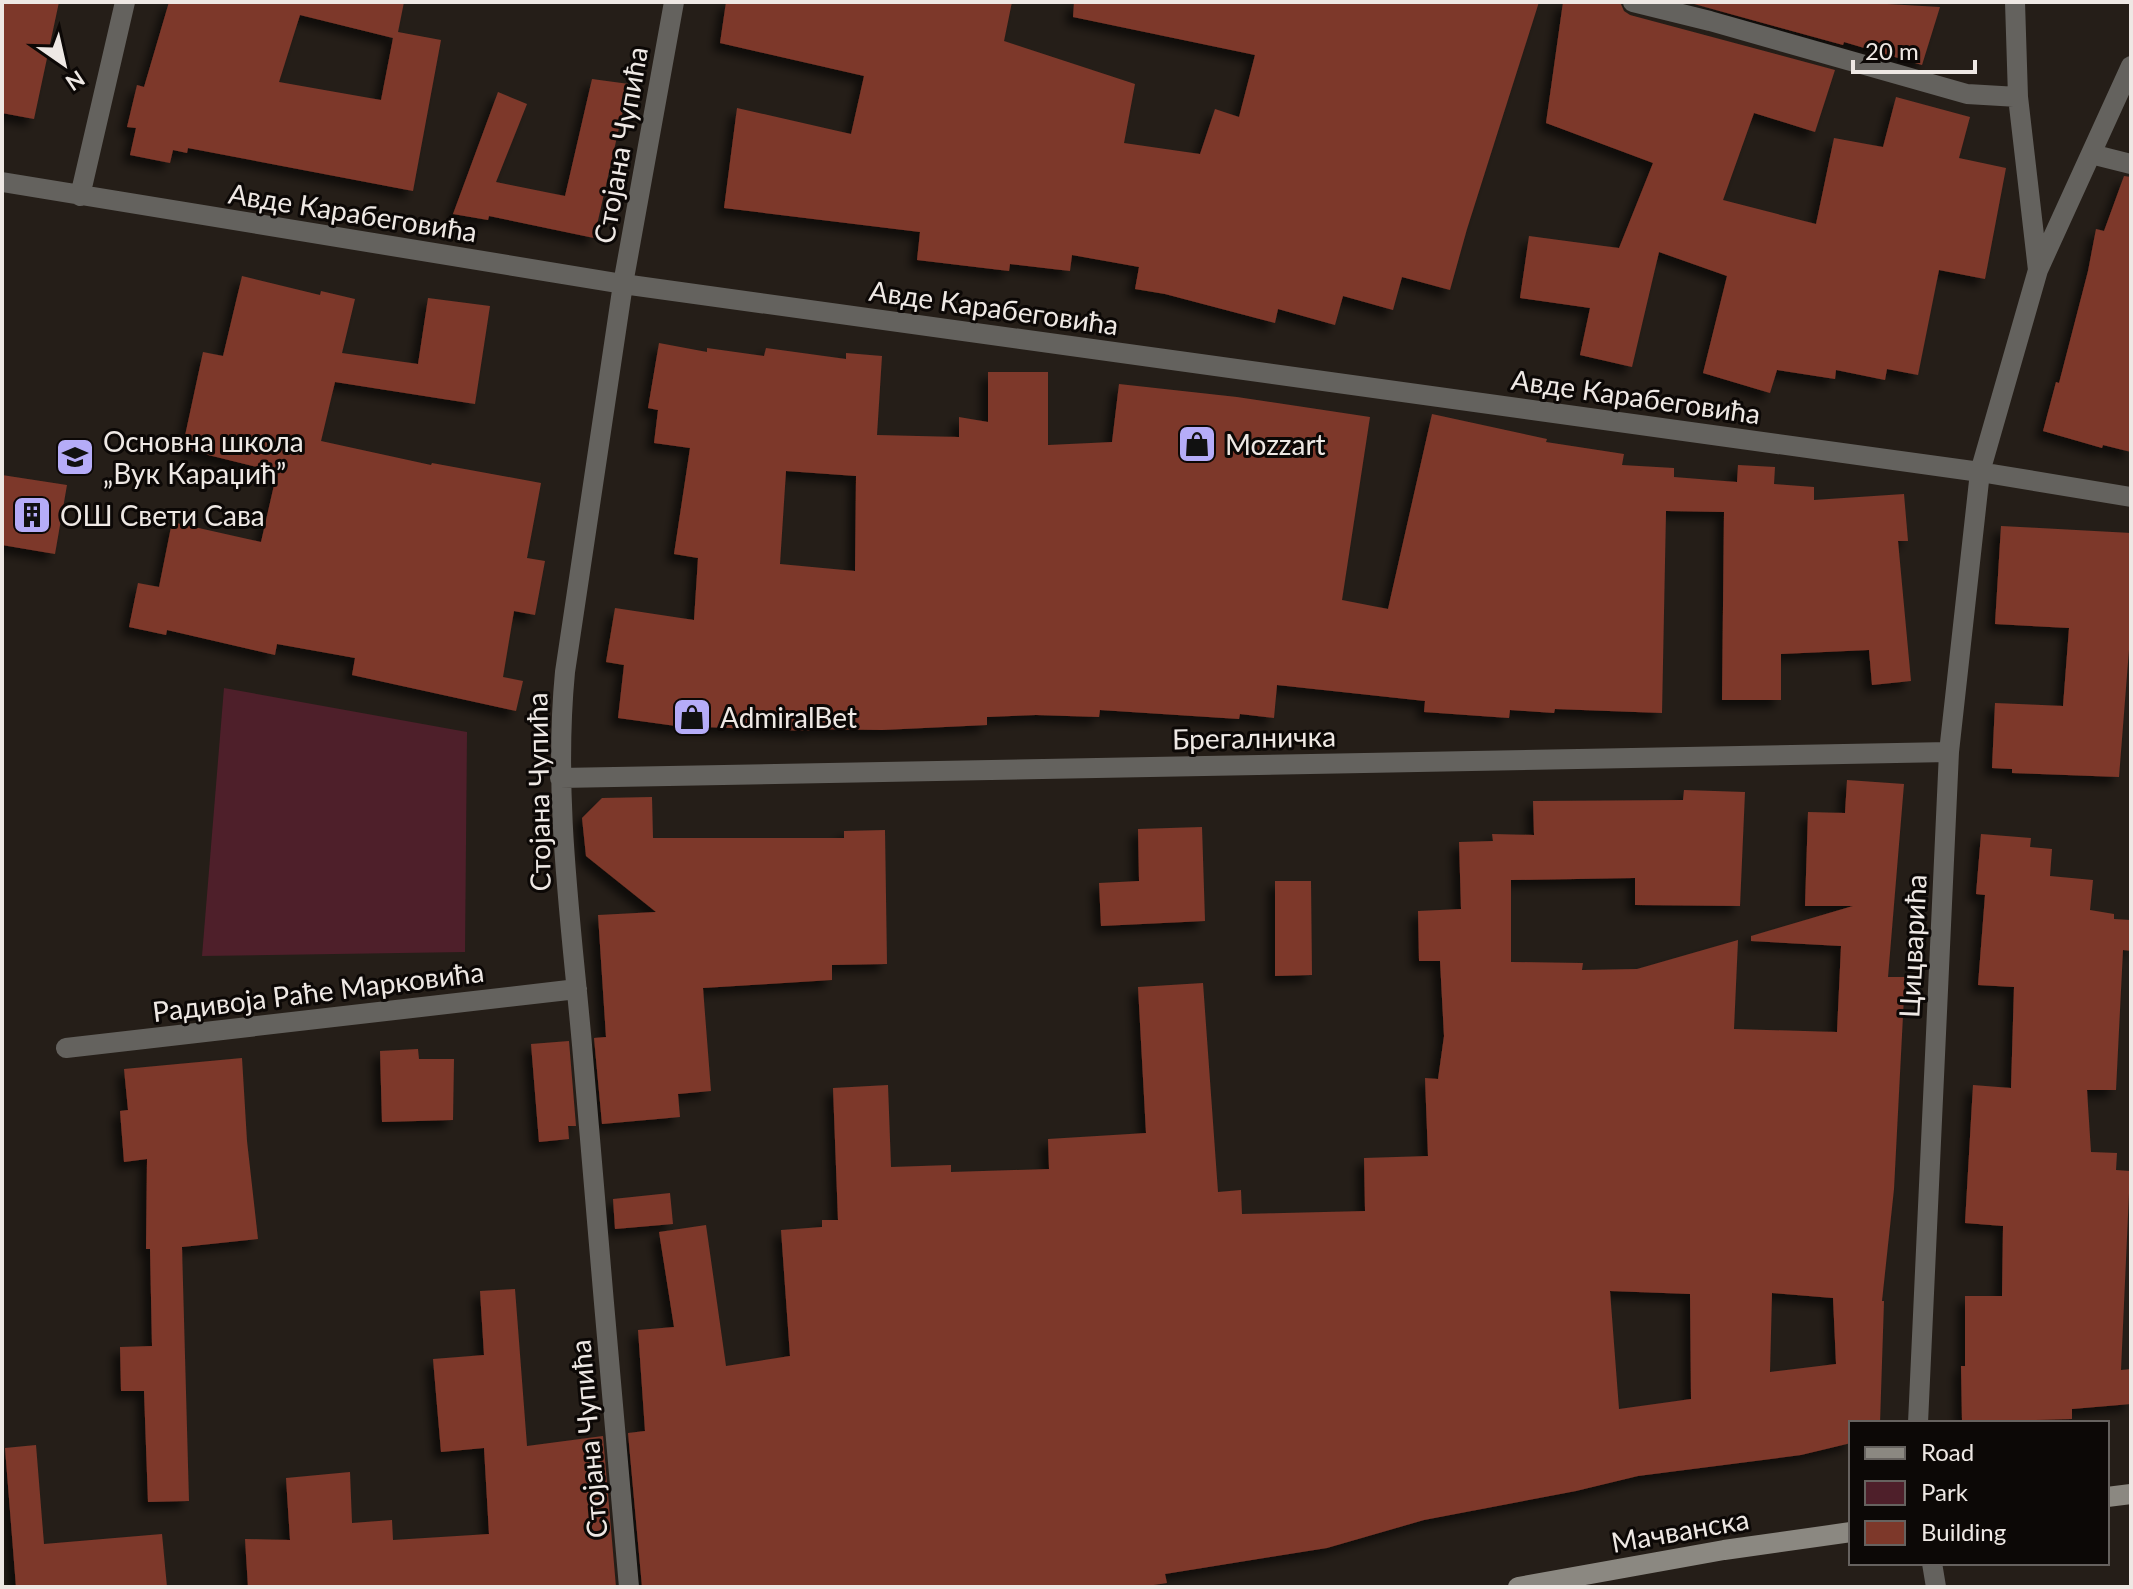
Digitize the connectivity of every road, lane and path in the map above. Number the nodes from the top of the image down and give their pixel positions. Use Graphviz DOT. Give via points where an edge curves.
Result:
graph roads {
  1 [pos="125,2"];
  2 [pos="674,2"];
  3 [pos="1633,2"];
  4 [pos="2015,2"];
  5 [pos="2131,66"];
  6 [pos="2018,97"];
  7 [pos="2091,154"];
  8 [pos="2131,164"];
  9 [pos="2,182"];
  10 [pos="80,196"];
  11 [pos="2038,270"];
  12 [pos="623,284"];
  13 [pos="1980,472"];
  14 [pos="2131,497"];
  15 [pos="1949,752"];
  16 [pos="560,778"];
  17 [pos="577,989"];
  18 [pos="66,1048"];
  19 [pos="1918,1421"];
  20 [pos="2131,1494"];
  21 [pos="2109,1497"];
  22 [pos="1849,1532"];
  23 [pos="1932,1565"];
  24 [pos="629,1587"];
  25 [pos="1518,1587"];
  26 [pos="1936,1587"];
  1 -- 10 [label="street"];
  2 -- 12 [label="street, Стојана Чупића"];
  3 -- 6 [label="street" via="1967,94"];
  4 -- 6 [label="street"];
  5 -- 7 [label="street"];
  6 -- 11 [label="street"];
  7 -- 8 [label="street"];
  7 -- 11 [label="street"];
  9 -- 10 [label="street, Авде Карабеговића"];
  10 -- 12 [label="street, Авде Карабеговића"];
  11 -- 13 [label="street, Цицварића"];
  12 -- 13 [label="street, Авде Карабеговића"];
  12 -- 16 [label="street, Стојана Чупића" via="565,672"];
  13 -- 14 [label="street, Авде Карабеговића"];
  13 -- 15 [label="street, Цицварића"];
  15 -- 16 [label="street, Брегалничка"];
  15 -- 19 [label="street, Цицварића"];
  16 -- 17 [label="street, Стојана Чупића"];
  17 -- 18 [label="street, Радивоја Раће Марковића"];
  17 -- 24 [label="street, Стојана Чупића"];
  20 -- 21 [label="main road"];
  22 -- 25 [label="main road, Мачванска"];
  23 -- 26 [label="street"];
}
